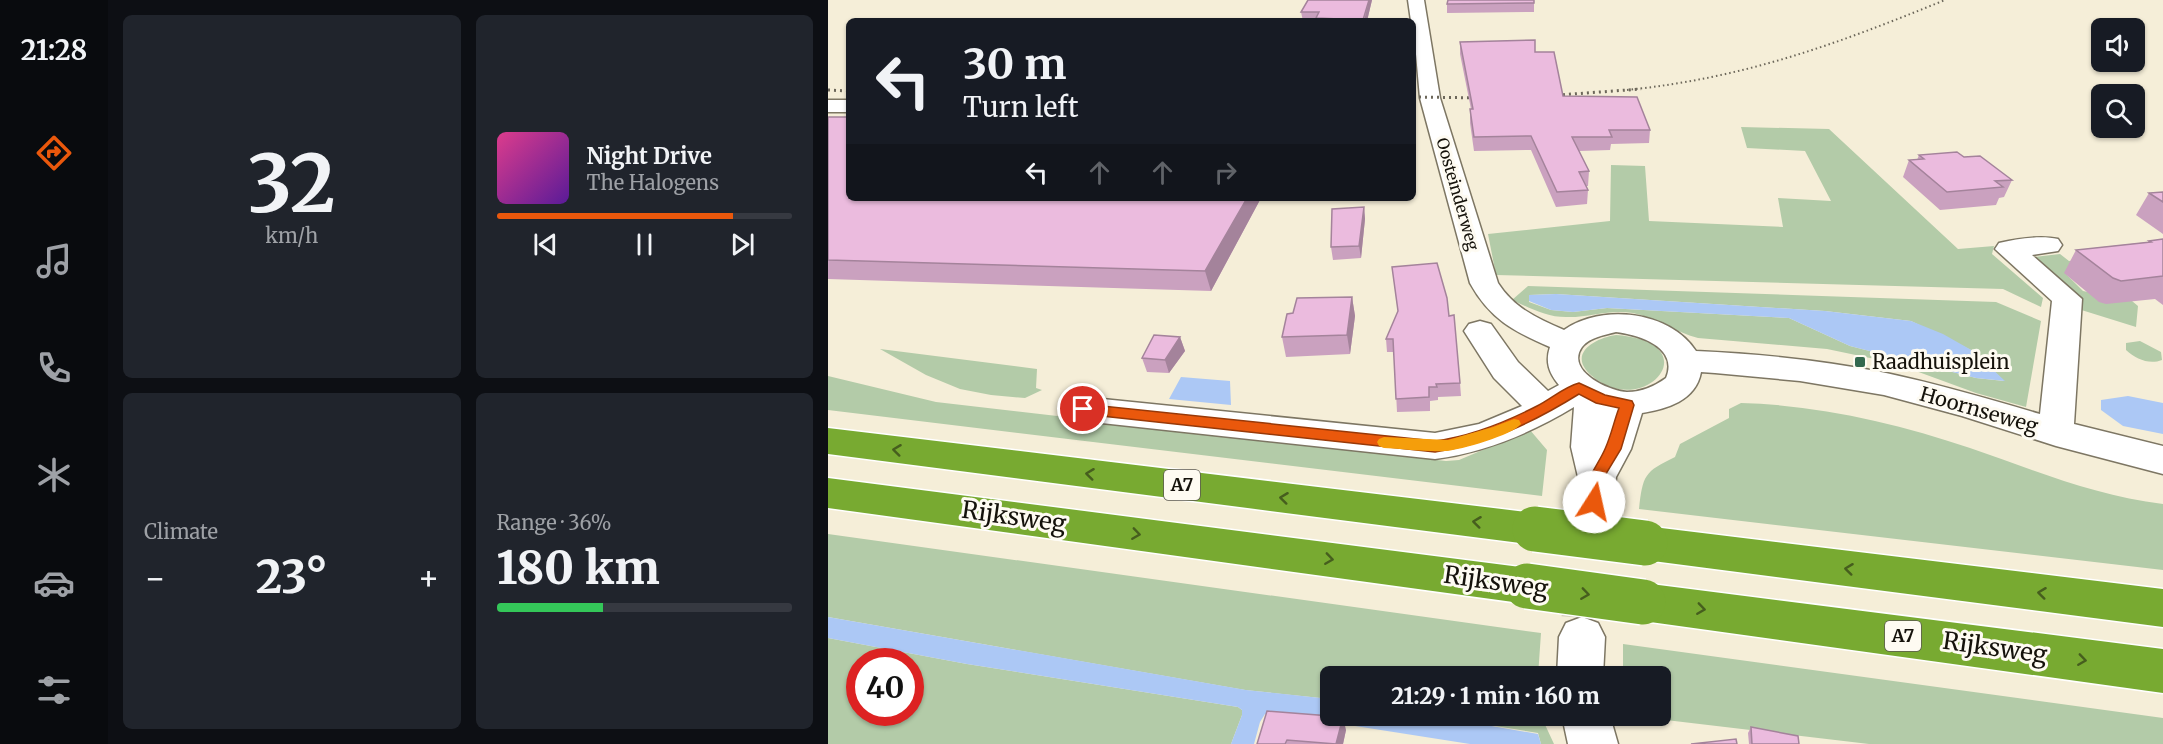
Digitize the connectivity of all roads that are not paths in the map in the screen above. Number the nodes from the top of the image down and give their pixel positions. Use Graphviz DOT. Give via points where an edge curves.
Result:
graph roads {
  1 [pos="1416,0"];
  2 [pos="828,105"];
  3 [pos="846,106"];
  4 [pos="1422,106"];
  5 [pos="2048,245"];
  6 [pos="1480,332"];
  7 [pos="1567,343"];
  8 [pos="1686,361"];
  9 [pos="1585,392"];
  10 [pos="1627,405"];
  11 [pos="1083,409"];
  12 [pos="1545,409"];
  13 [pos="2056,433"];
  14 [pos="828,441"];
  15 [pos="2163,460"];
  16 [pos="828,493"];
  17 [pos="2163,608"];
  18 [pos="2163,671"];
  19 [pos="1588,726"];
  20 [pos="1593,744"];
  1 -- 4 [label="street, Oosteinderweg"];
  2 -- 3 [label="street"];
  4 -- 7 [label="street, Oosteinderweg" via="1492,300 1510,316"];
  5 -- 13 [label="street" via="2009,249 2067,299"];
  6 -- 12 [label="street" via="1506,370"];
  7 -- 8 [label="street" via="1588,328 1616,323 1631,325 1659,333 1679,349"];
  7 -- 9 [label="street" via="1562,364 1570,380"];
  8 -- 10 [label="street" via="1685,378 1677,387 1656,399"];
  8 -- 13 [label="street, Hoornseweg" via="1783,366 1853,378 1914,391"];
  9 -- 10 [label="street"];
  9 -- 10 [label="street" via="1595,490"];
  9 -- 12 [label="street"];
  11 -- 12 [label="street" via="1435,446 1461,443 1498,431"];
  13 -- 15 [label="street, Hoornseweg"];
  17 -- 14 [label="highway, A7, one-way, bridge"];
  16 -- 18 [label="highway, Rijksweg / A7, one-way, bridge"];
  19 -- 20 [label="street"];
}
